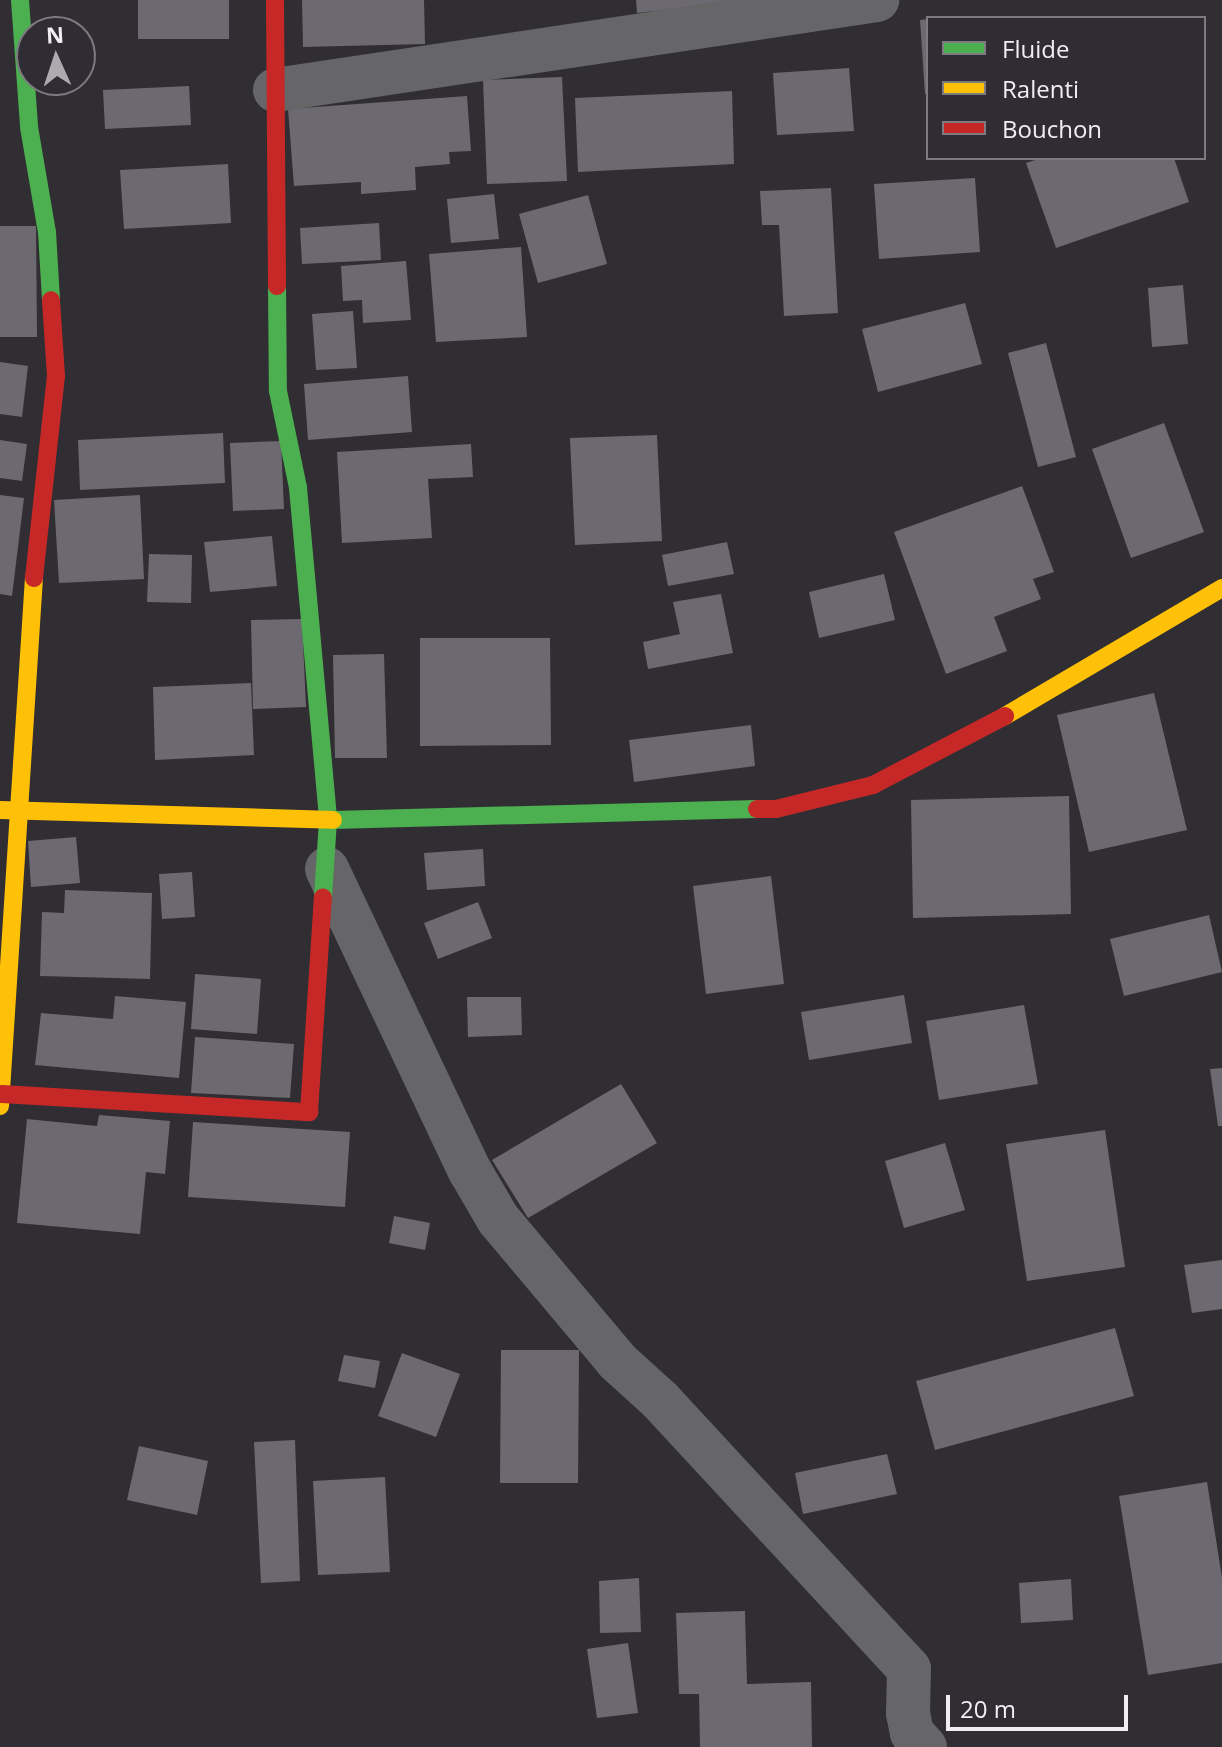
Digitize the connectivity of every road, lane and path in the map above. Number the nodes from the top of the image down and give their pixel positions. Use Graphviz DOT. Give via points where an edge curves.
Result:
graph roads {
  1 [pos="20,0"];
  2 [pos="275,0"];
  3 [pos="877,0"];
  4 [pos="275,90"];
  5 [pos="1222,588"];
  6 [pos="8,810"];
  7 [pos="328,820"];
  8 [pos="327,869"];
  9 [pos="1,1100"];
  10 [pos="925,1747"];
  1 -- 6 [label="street" via="29,127 47,232 56,376"];
  2 -- 4 [label="street"];
  3 -- 4 [label="street"];
  4 -- 7 [label="street" via="278,391 298,488"];
  5 -- 7 [label="street" via="969,738 873,785 776,809"];
  6 -- 7 [label="street"];
  6 -- 9 [label="street"];
  7 -- 8 [label="street"];
  8 -- 9 [label="street" via="309,1112"];
  8 -- 10 [label="street" via="470,1171 498,1219 617,1361 660,1400 909,1669 912,1733"];
}
